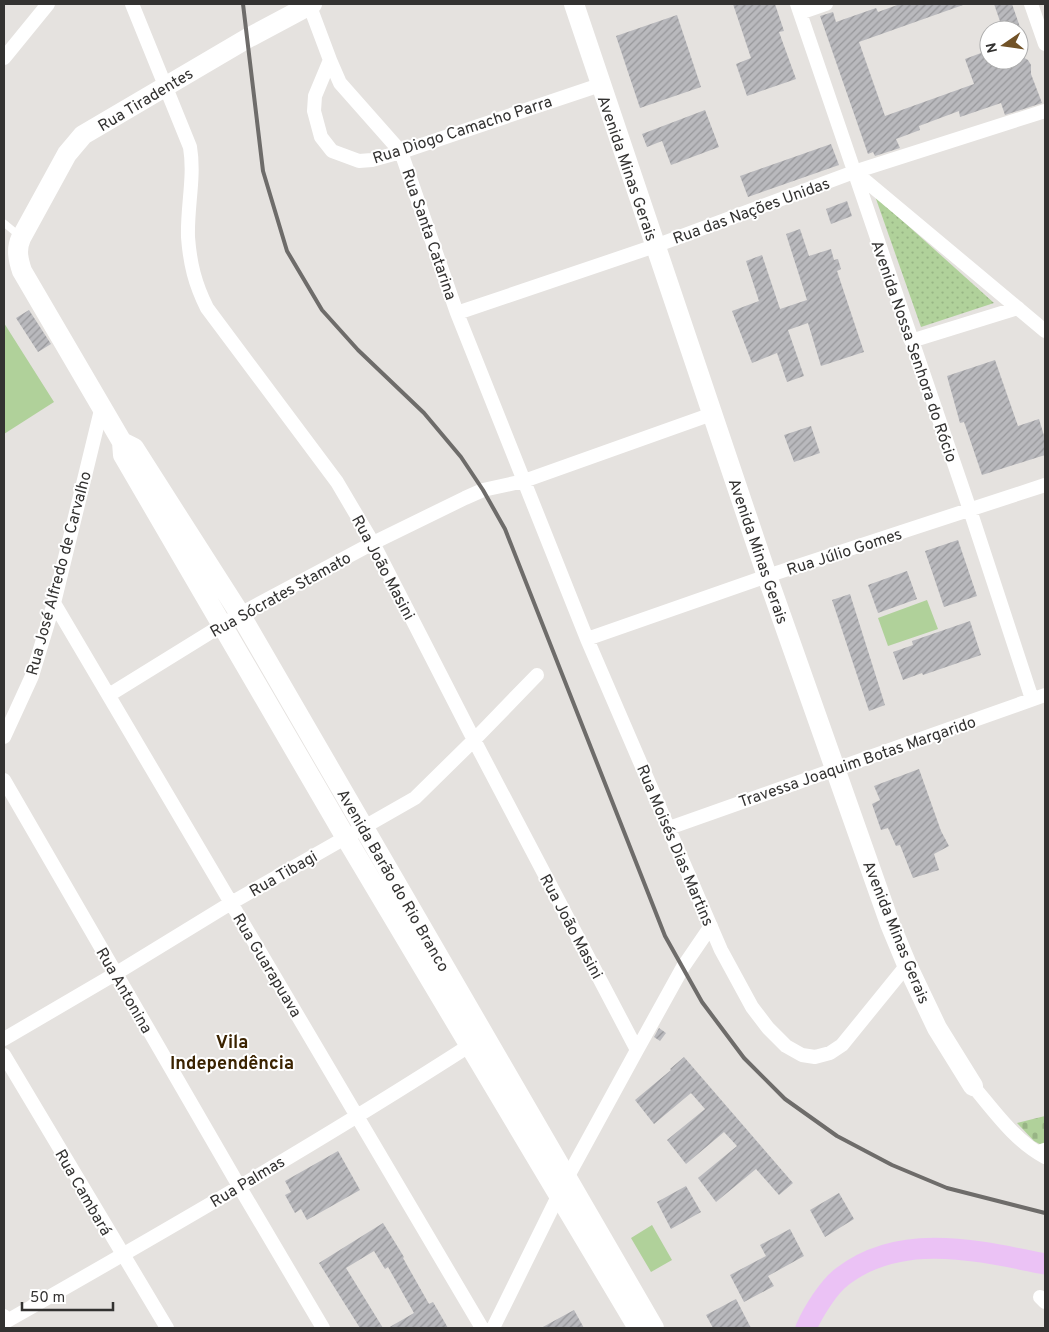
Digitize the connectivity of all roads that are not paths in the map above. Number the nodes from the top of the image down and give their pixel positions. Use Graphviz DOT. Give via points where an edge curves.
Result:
graph roads {
  1 [pos="48,4"];
  2 [pos="132,4"];
  3 [pos="310,4"];
  4 [pos="574,4"];
  5 [pos="826,4"];
  6 [pos="1031,4"];
  7 [pos="799,8"];
  8 [pos="1045,44"];
  9 [pos="4,58"];
  10 [pos="330,60"];
  11 [pos="600,85"];
  12 [pos="165,87"];
  13 [pos="1045,111"];
  14 [pos="401,152"];
  15 [pos="854,172"];
  16 [pos="4,223"];
  17 [pos="21,238"];
  18 [pos="655,246"];
  19 [pos="1018,308"];
  20 [pos="457,313"];
  21 [pos="1045,331"];
  22 [pos="911,340"];
  23 [pos="102,406"];
  24 [pos="712,414"];
  25 [pos="524,481"];
  26 [pos="1045,485"];
  27 [pos="970,510"];
  28 [pos="373,542"];
  29 [pos="767,576"];
  30 [pos="54,603"];
  31 [pos="231,619"];
  32 [pos="587,639"];
  33 [pos="537,675"];
  34 [pos="109,695"];
  35 [pos="1039,697"];
  36 [pos="4,737"];
  37 [pos="474,740"];
  38 [pos="836,769"];
  39 [pos="4,780"];
  40 [pos="363,827"];
  41 [pos="669,828"];
  42 [pos="345,837"];
  43 [pos="231,903"];
  44 [pos="711,926"];
  45 [pos="907,965"];
  46 [pos="115,974"];
  47 [pos="4,1039"];
  48 [pos="476,1041"];
  49 [pos="637,1050"];
  50 [pos="4,1055"];
  51 [pos="973,1086"];
  52 [pos="356,1115"];
  53 [pos="1041,1151"];
  54 [pos="567,1178"];
  55 [pos="239,1186"];
  56 [pos="559,1197"];
  57 [pos="122,1256"];
  58 [pos="1045,1264"];
  59 [pos="617,1280"];
  60 [pos="5,1319"];
  61 [pos="644,1325"];
  62 [pos="167,1328"];
  63 [pos="323,1328"];
  64 [pos="482,1328"];
  65 [pos="493,1328"];
  66 [pos="806,1328"];
  1 -- 9 [label="street"];
  2 -- 12 [label="street, Rua João Masini"];
  3 -- 10 [label="street, Rua Santa Catarina"];
  3 -- 12 [label="street, Rua Tiradentes"];
  4 -- 11 [label="street, Avenida Minas Gerais"];
  5 -- 7 [label="street"];
  6 -- 8 [label="street"];
  7 -- 15 [label="street, Avenida Nossa Senhora do Rócio"];
  10 -- 14 [label="street, Rua Santa Catarina" via="340,84"];
  10 -- 14 [label="street, Rua Diogo Camacho Parra" via="315,96 314,110 321,137 332,151 359,161"];
  11 -- 14 [label="street, Rua Diogo Camacho Parra"];
  11 -- 18 [label="street, Avenida Minas Gerais"];
  12 -- 17 [label="street, Rua Tiradentes" via="83,135 67,154"];
  12 -- 28 [label="street, Rua João Masini" via="185,132 193,163 188,236 197,287 207,308 337,482"];
  13 -- 15 [label="street, Rua das Nações Unidas"];
  14 -- 20 [label="street, Rua Santa Catarina"];
  15 -- 18 [label="street, Rua das Nações Unidas"];
  15 -- 19 [label="street"];
  15 -- 22 [label="street, Avenida Nossa Senhora do Rócio"];
  16 -- 17 [label="lane"];
  17 -- 23 [label="street, Avenida Barão do Rio Branco" via="18,257 22,271"];
  18 -- 20 [label="street, Rua das Nações Unidas"];
  18 -- 24 [label="street, Avenida Minas Gerais"];
  19 -- 21 [label="street"];
  19 -- 22 [label="street"];
  20 -- 25 [label="street, Rua Santa Catarina"];
  22 -- 27 [label="street, Avenida Nossa Senhora do Rócio"];
  23 -- 30 [label="street, Rua José Alfredo de Carvalho"];
  23 -- 31 [label="street, Avenida Barão do Rio Branco" via="122,442 134,448"];
  24 -- 25 [label="street, Rua Sócrates Stamato"];
  24 -- 29 [label="street, Avenida Minas Gerais"];
  25 -- 28 [label="street, Rua Sócrates Stamato" via="483,490"];
  25 -- 32 [label="street, Rua Moisés Dias Martins"];
  26 -- 27 [label="street, Rua Júlio Gomes"];
  27 -- 29 [label="street, Rua Júlio Gomes"];
  27 -- 35 [label="street, Avenida Nossa Senhora do Rócio"];
  28 -- 31 [label="street, Rua Sócrates Stamato"];
  28 -- 37 [label="street, Rua João Masini"];
  29 -- 32 [label="street, Rua Júlio Gomes"];
  29 -- 38 [label="street, Avenida Minas Gerais"];
  30 -- 34 [label="street, Rua Guarapuava"];
  30 -- 36 [label="street, Rua José Alfredo de Carvalho" via="32,676"];
  31 -- 34 [label="street, Rua Sócrates Stamato"];
  31 -- 40 [label="street, Avenida Barão do Rio Branco"];
  31 -- 42 [label="street, Avenida Barão do Rio Branco"];
  32 -- 41 [label="street, Rua Moisés Dias Martins"];
  33 -- 37 [label="street, Rua Tibagi"];
  34 -- 43 [label="street, Rua Guarapuava"];
  35 -- 38 [label="street, Travessa Joaquim Botas Margarido"];
  37 -- 40 [label="street, Rua Tibagi" via="414,798"];
  37 -- 49 [label="street, Rua João Masini"];
  38 -- 41 [label="street, Travessa Joaquim Botas Margarido"];
  38 -- 45 [label="street, Avenida Minas Gerais"];
  39 -- 46 [label="street, Rua Antonina"];
  40 -- 42 [label="street, Rua Tibagi"];
  40 -- 48 [label="street, Avenida Barão do Rio Branco"];
  41 -- 44 [label="street, Rua Moisés Dias Martins"];
  42 -- 43 [label="street, Rua Tibagi"];
  42 -- 48 [label="street, Avenida Barão do Rio Branco"];
  43 -- 46 [label="street, Rua Tibagi"];
  43 -- 52 [label="street, Rua Guarapuava"];
  44 -- 45 [label="street, Rua Moisés Dias Martins" via="752,1007 786,1046 802,1055 815,1057 842,1045"];
  44 -- 49 [label="street" via="683,967"];
  45 -- 51 [label="street, Avenida Minas Gerais" via="937,1028"];
  46 -- 47 [label="street, Rua Tibagi"];
  46 -- 55 [label="street, Rua Antonina"];
  48 -- 52 [label="street, Rua Palmas"];
  48 -- 54 [label="street, Avenida Barão do Rio Branco"];
  48 -- 56 [label="street, Avenida Barão do Rio Branco"];
  49 -- 54 [label="street"];
  50 -- 57 [label="street, Rua Cambará"];
  51 -- 53 [label="street" via="1010,1131"];
  52 -- 55 [label="street, Rua Palmas"];
  52 -- 64 [label="street, Rua Guarapuava"];
  54 -- 56 [label="street"];
  54 -- 59 [label="street, Avenida Barão do Rio Branco"];
  55 -- 57 [label="street, Rua Palmas"];
  55 -- 63 [label="street, Rua Antonina"];
  56 -- 59 [label="street, Avenida Barão do Rio Branco"];
  56 -- 65 [label="street"];
  57 -- 60 [label="street, Rua Palmas"];
  57 -- 62 [label="street, Rua Cambará"];
  58 -- 66 [label="main road" via="979,1251 927,1248 878,1256 842,1276 815,1308"];
  59 -- 61 [label="street, Avenida Barão do Rio Branco"];
}
